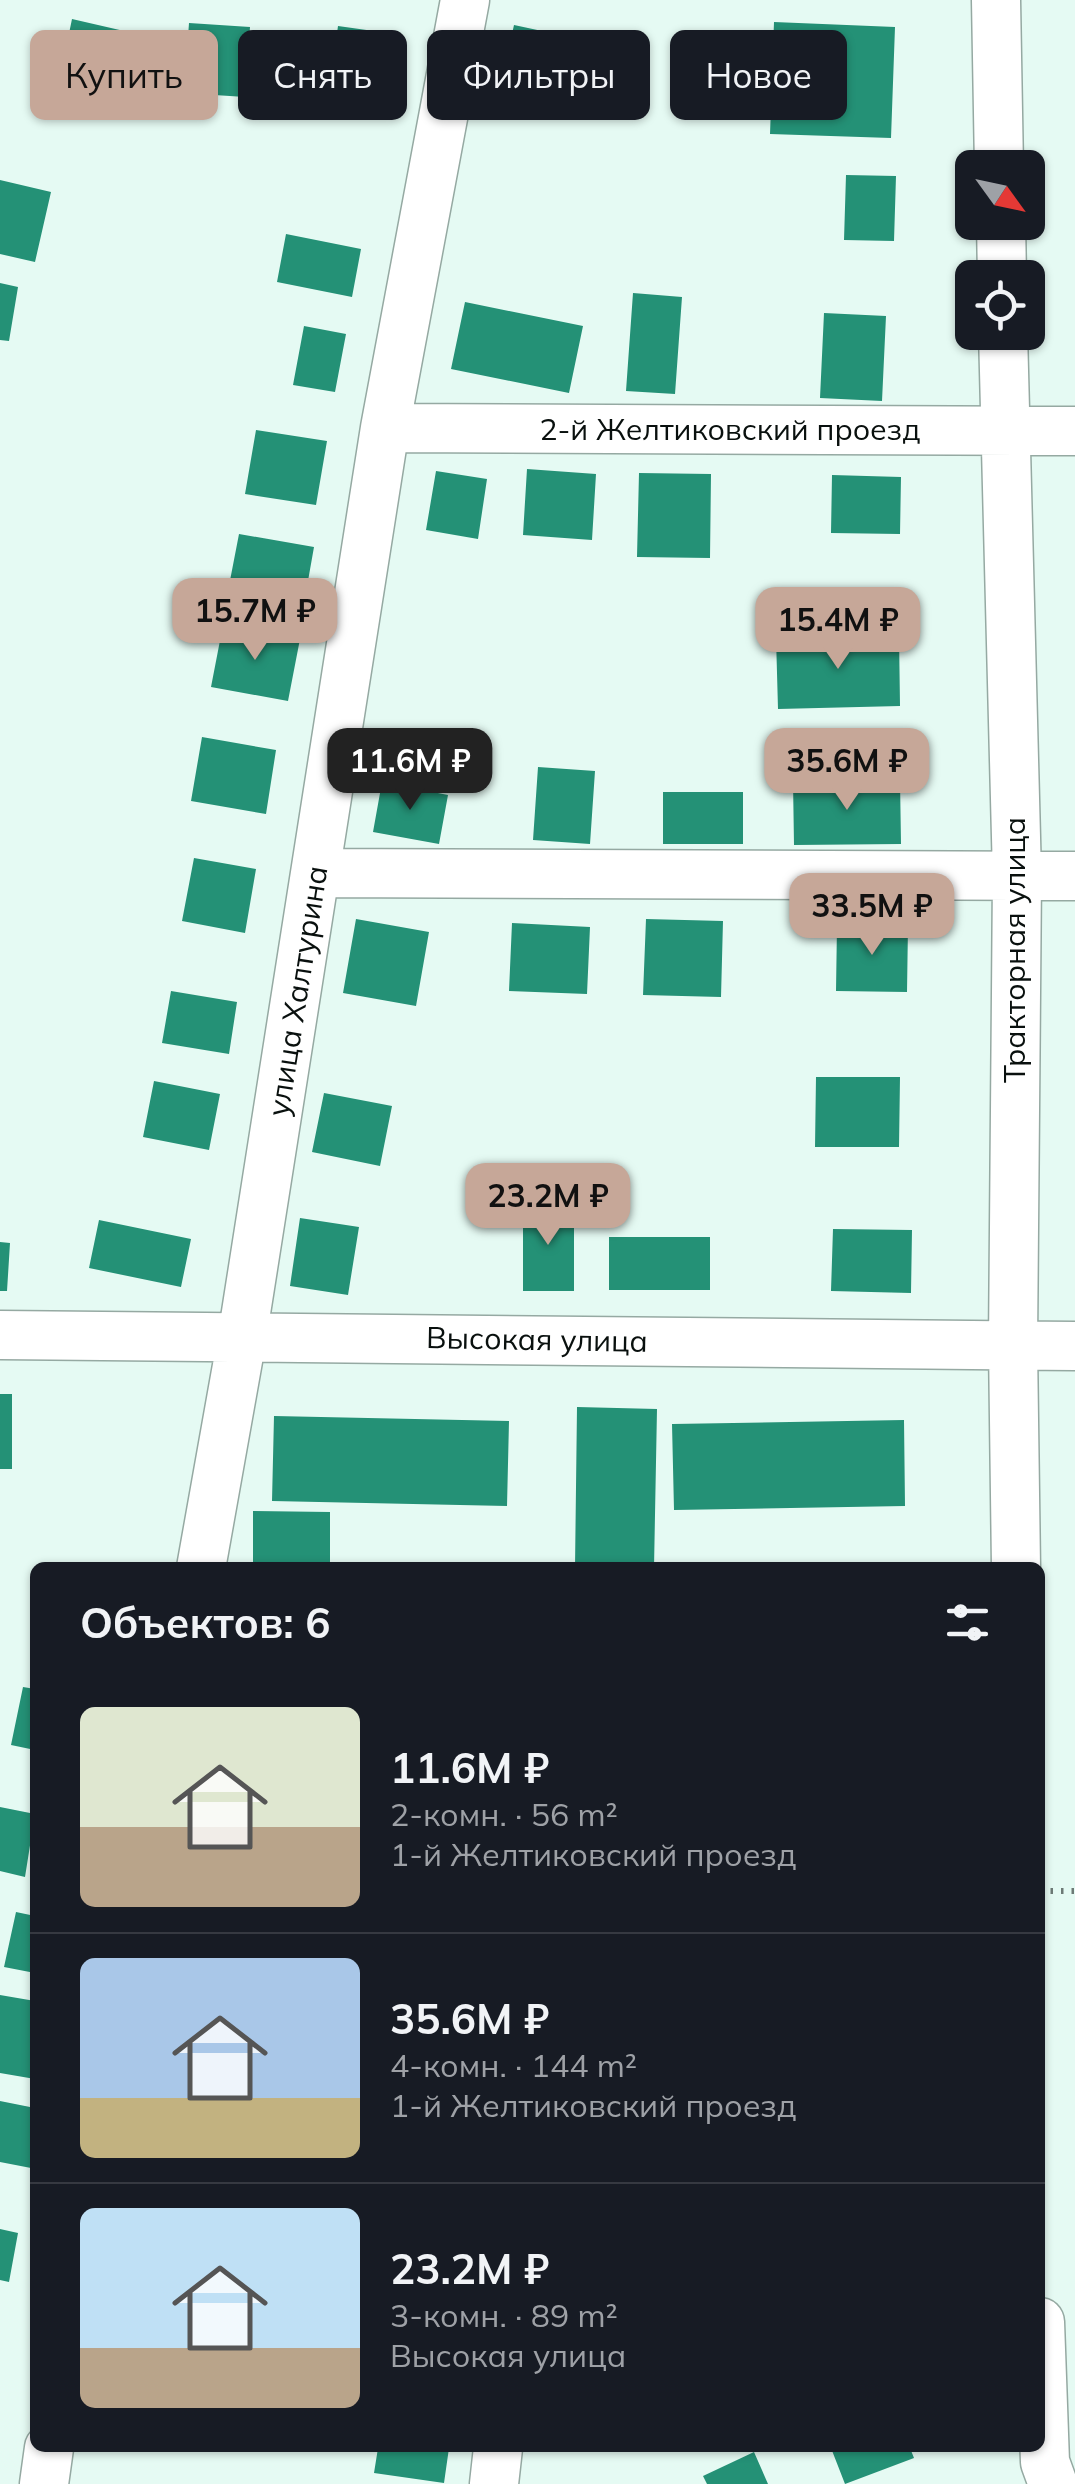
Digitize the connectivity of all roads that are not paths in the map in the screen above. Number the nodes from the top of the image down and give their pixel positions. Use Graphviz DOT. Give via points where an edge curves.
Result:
graph roads {
  1 [pos="465,0"];
  2 [pos="996,0"];
  3 [pos="1000,150"];
  4 [pos="1003,350"];
  5 [pos="386,428"];
  6 [pos="1005,431"];
  7 [pos="1075,432"];
  8 [pos="317,873"];
  9 [pos="1017,876"];
  10 [pos="1075,876"];
  11 [pos="0,1335"];
  12 [pos="242,1338"];
  13 [pos="1013,1345"];
  14 [pos="1075,1346"];
  15 [pos="201,1562"];
  16 [pos="1016,1562"];
  17 [pos="48,2452"];
  18 [pos="498,2452"];
  19 [pos="1045,2452"];
  20 [pos="44,2484"];
  21 [pos="494,2484"];
  22 [pos="1052,2484"];
  1 -- 5 [label="street, улица Халтурина"];
  2 -- 3 [label="street"];
  4 -- 6 [label="street, Тракторная улица"];
  5 -- 6 [label="street, 2-й Желтиковский проезд"];
  5 -- 8 [label="street, улица Халтурина"];
  6 -- 7 [label="street, 2-й Желтиковский проезд"];
  6 -- 9 [label="street, Тракторная улица"];
  8 -- 9 [label="street"];
  8 -- 12 [label="street, улица Халтурина"];
  9 -- 10 [label="street"];
  9 -- 13 [label="street, Тракторная улица"];
  11 -- 12 [label="street, Высокая улица"];
  12 -- 13 [label="street, Высокая улица"];
  12 -- 15 [label="street, улица Халтурина"];
  13 -- 14 [label="street, Высокая улица"];
  13 -- 16 [label="street, Тракторная улица"];
  17 -- 20 [label="street"];
  18 -- 21 [label="street"];
  19 -- 22 [label="street"];
}
